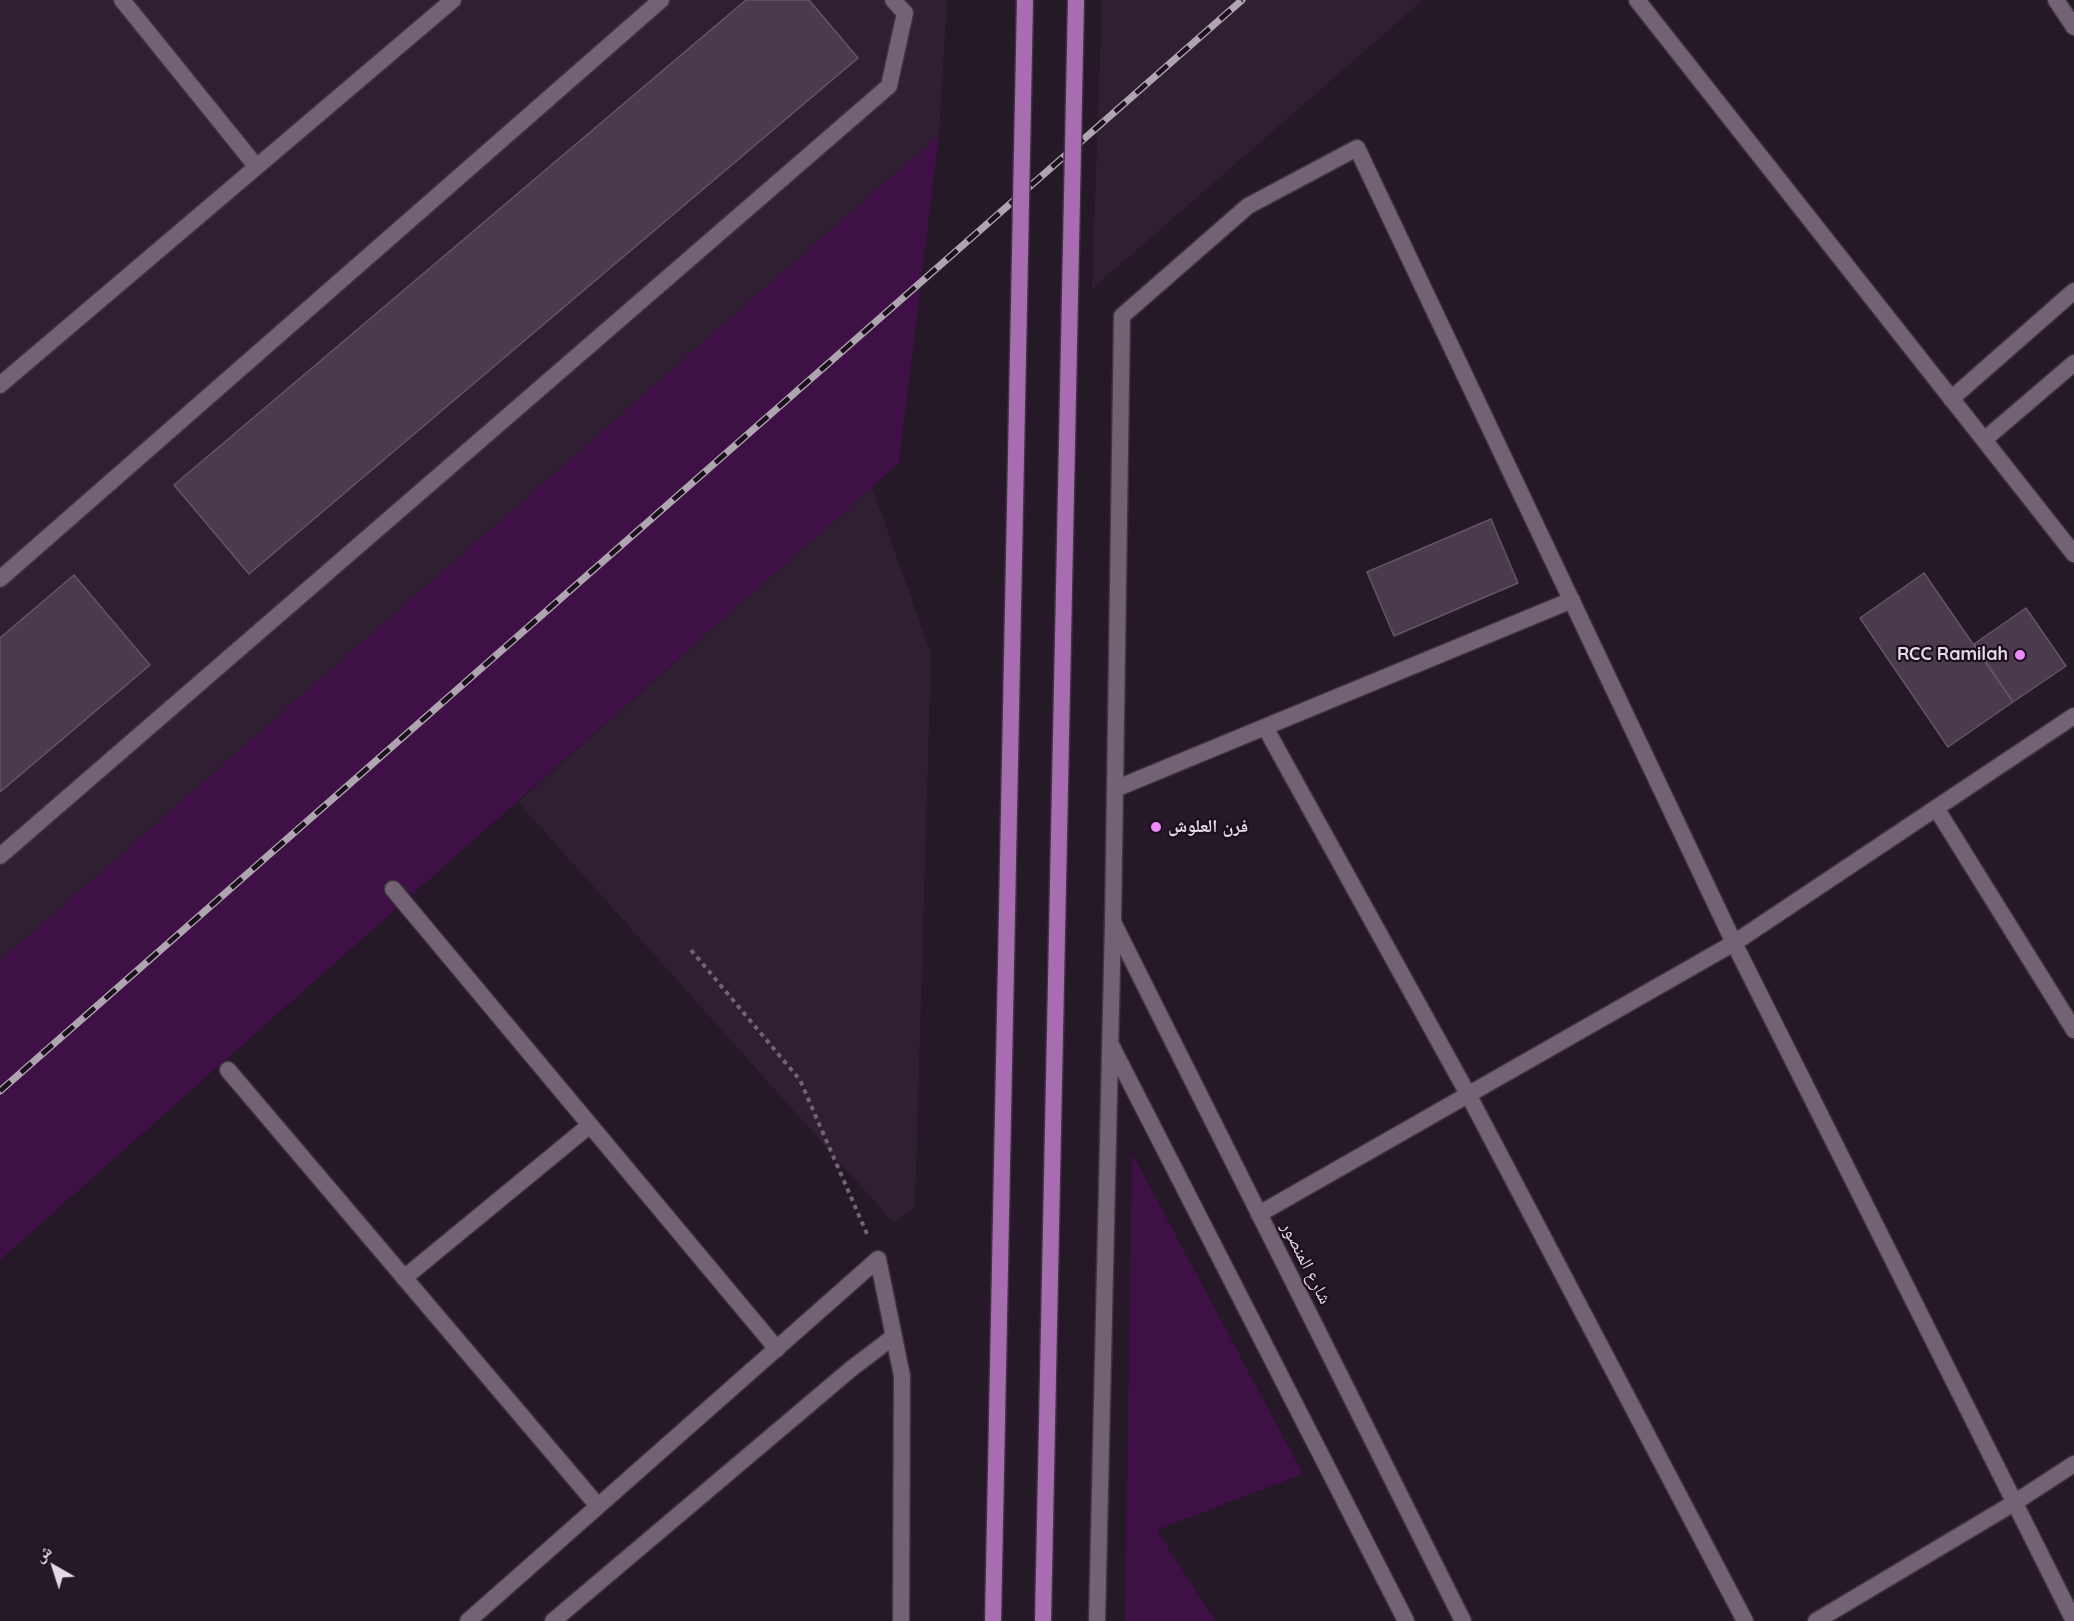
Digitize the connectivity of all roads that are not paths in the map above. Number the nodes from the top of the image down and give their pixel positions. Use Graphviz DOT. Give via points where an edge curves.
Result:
graph roads {
  1 [pos="122,0"];
  2 [pos="453,0"];
  3 [pos="661,0"];
  4 [pos="893,0"];
  5 [pos="1025,0"];
  6 [pos="1076,0"];
  7 [pos="1637,0"];
  8 [pos="2056,0"];
  9 [pos="2073,23"];
  10 [pos="256,166"];
  11 [pos="2074,291"];
  12 [pos="2074,363"];
  13 [pos="0,385"];
  14 [pos="1951,399"];
  15 [pos="1984,440"];
  16 [pos="2074,554"];
  17 [pos="0,579"];
  18 [pos="1572,600"];
  19 [pos="2074,716"];
  20 [pos="1265,727"];
  21 [pos="1115,789"];
  22 [pos="1936,808"];
  23 [pos="0,856"];
  24 [pos="393,889"];
  25 [pos="1113,922"];
  26 [pos="1734,943"];
  27 [pos="2074,1030"];
  28 [pos="1111,1045"];
  29 [pos="228,1070"];
  30 [pos="1469,1096"];
  31 [pos="590,1125"];
  32 [pos="1259,1214"];
  33 [pos="404,1278"];
  34 [pos="893,1337"];
  35 [pos="777,1349"];
  36 [pos="2074,1464"];
  37 [pos="2014,1503"];
  38 [pos="598,1506"];
  39 [pos="468,1621"];
  40 [pos="553,1621"];
  41 [pos="901,1621"];
  42 [pos="993,1621"];
  43 [pos="1043,1621"];
  44 [pos="1097,1621"];
  45 [pos="1406,1621"];
  46 [pos="1463,1621"];
  47 [pos="1745,1621"];
  48 [pos="1816,1621"];
  49 [pos="2074,1621"];
  1 -- 10 [label="street"];
  2 -- 10 [label="street"];
  3 -- 17 [label="street"];
  4 -- 23 [label="street" via="905,13 889,86"];
  5 -- 42 [label="main road, bridge"];
  6 -- 43 [label="main road, bridge"];
  7 -- 14 [label="street"];
  8 -- 9 [label="street"];
  10 -- 13 [label="street"];
  11 -- 14 [label="street"];
  12 -- 15 [label="street"];
  14 -- 15 [label="street"];
  15 -- 16 [label="street"];
  18 -- 20 [label="street"];
  18 -- 21 [label="street" via="1358,148 1248,206 1122,316"];
  18 -- 26 [label="street"];
  19 -- 22 [label="street"];
  20 -- 21 [label="street"];
  20 -- 30 [label="street"];
  21 -- 25 [label="street"];
  22 -- 26 [label="street"];
  22 -- 27 [label="street"];
  24 -- 31 [label="street"];
  25 -- 28 [label="street"];
  25 -- 32 [label="street, شارع المنصور"];
  26 -- 30 [label="street"];
  26 -- 37 [label="street"];
  28 -- 44 [label="street"];
  28 -- 45 [label="street"];
  29 -- 33 [label="street"];
  30 -- 32 [label="street"];
  30 -- 47 [label="street"];
  31 -- 33 [label="street"];
  31 -- 35 [label="street"];
  32 -- 46 [label="street, شارع المنصور"];
  33 -- 38 [label="street"];
  34 -- 35 [label="street" via="878,1259"];
  34 -- 40 [label="street" via="850,1369"];
  34 -- 41 [label="street" via="902,1376"];
  35 -- 38 [label="street"];
  36 -- 37 [label="street"];
  37 -- 48 [label="street"];
  37 -- 49 [label="street"];
  38 -- 39 [label="street"];
}
